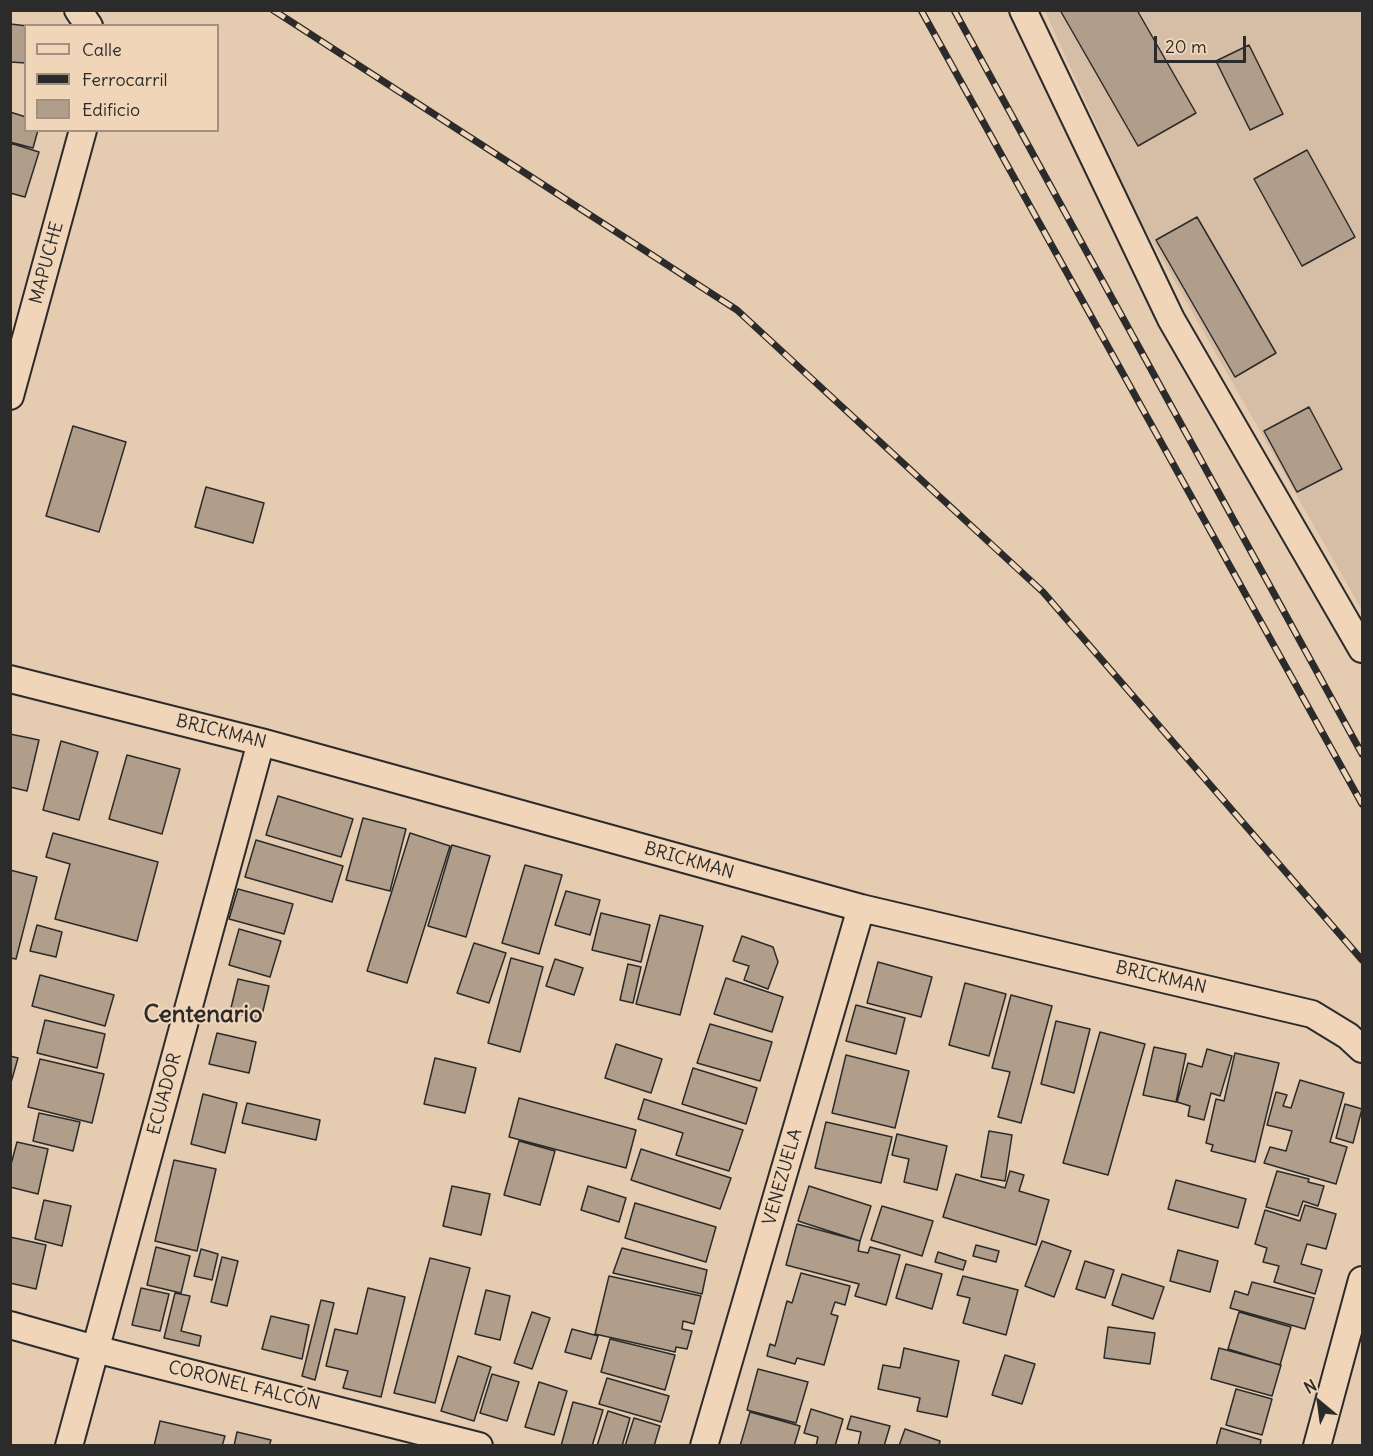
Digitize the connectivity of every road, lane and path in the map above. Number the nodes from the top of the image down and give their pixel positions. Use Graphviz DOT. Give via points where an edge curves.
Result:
graph roads {
  1 [pos="78,10"];
  2 [pos="1023,10"];
  3 [pos="88,24"];
  4 [pos="82,132"];
  5 [pos="10,396"];
  6 [pos="1362,649"];
  7 [pos="10,678"];
  8 [pos="261,742"];
  9 [pos="861,908"];
  10 [pos="1362,1048"];
  11 [pos="1362,1280"];
  12 [pos="10,1325"];
  13 [pos="95,1349"];
  14 [pos="69,1446"];
  15 [pos="479,1446"];
  16 [pos="704,1446"];
  17 [pos="1317,1446"];
  1 -- 3 [label="street"];
  2 -- 6 [label="street" via="1171,319"];
  4 -- 5 [label="street, MAPUCHE"];
  7 -- 8 [label="street, BRICKMAN"];
  8 -- 9 [label="street, BRICKMAN"];
  8 -- 13 [label="street, ECUADOR"];
  9 -- 10 [label="street, BRICKMAN" via="1312,1014"];
  9 -- 16 [label="street, VENEZUELA"];
  11 -- 17 [label="street"];
  12 -- 13 [label="street, CORONEL FALCÓN"];
  13 -- 14 [label="street, ECUADOR"];
  13 -- 15 [label="street, CORONEL FALCÓN"];
}
